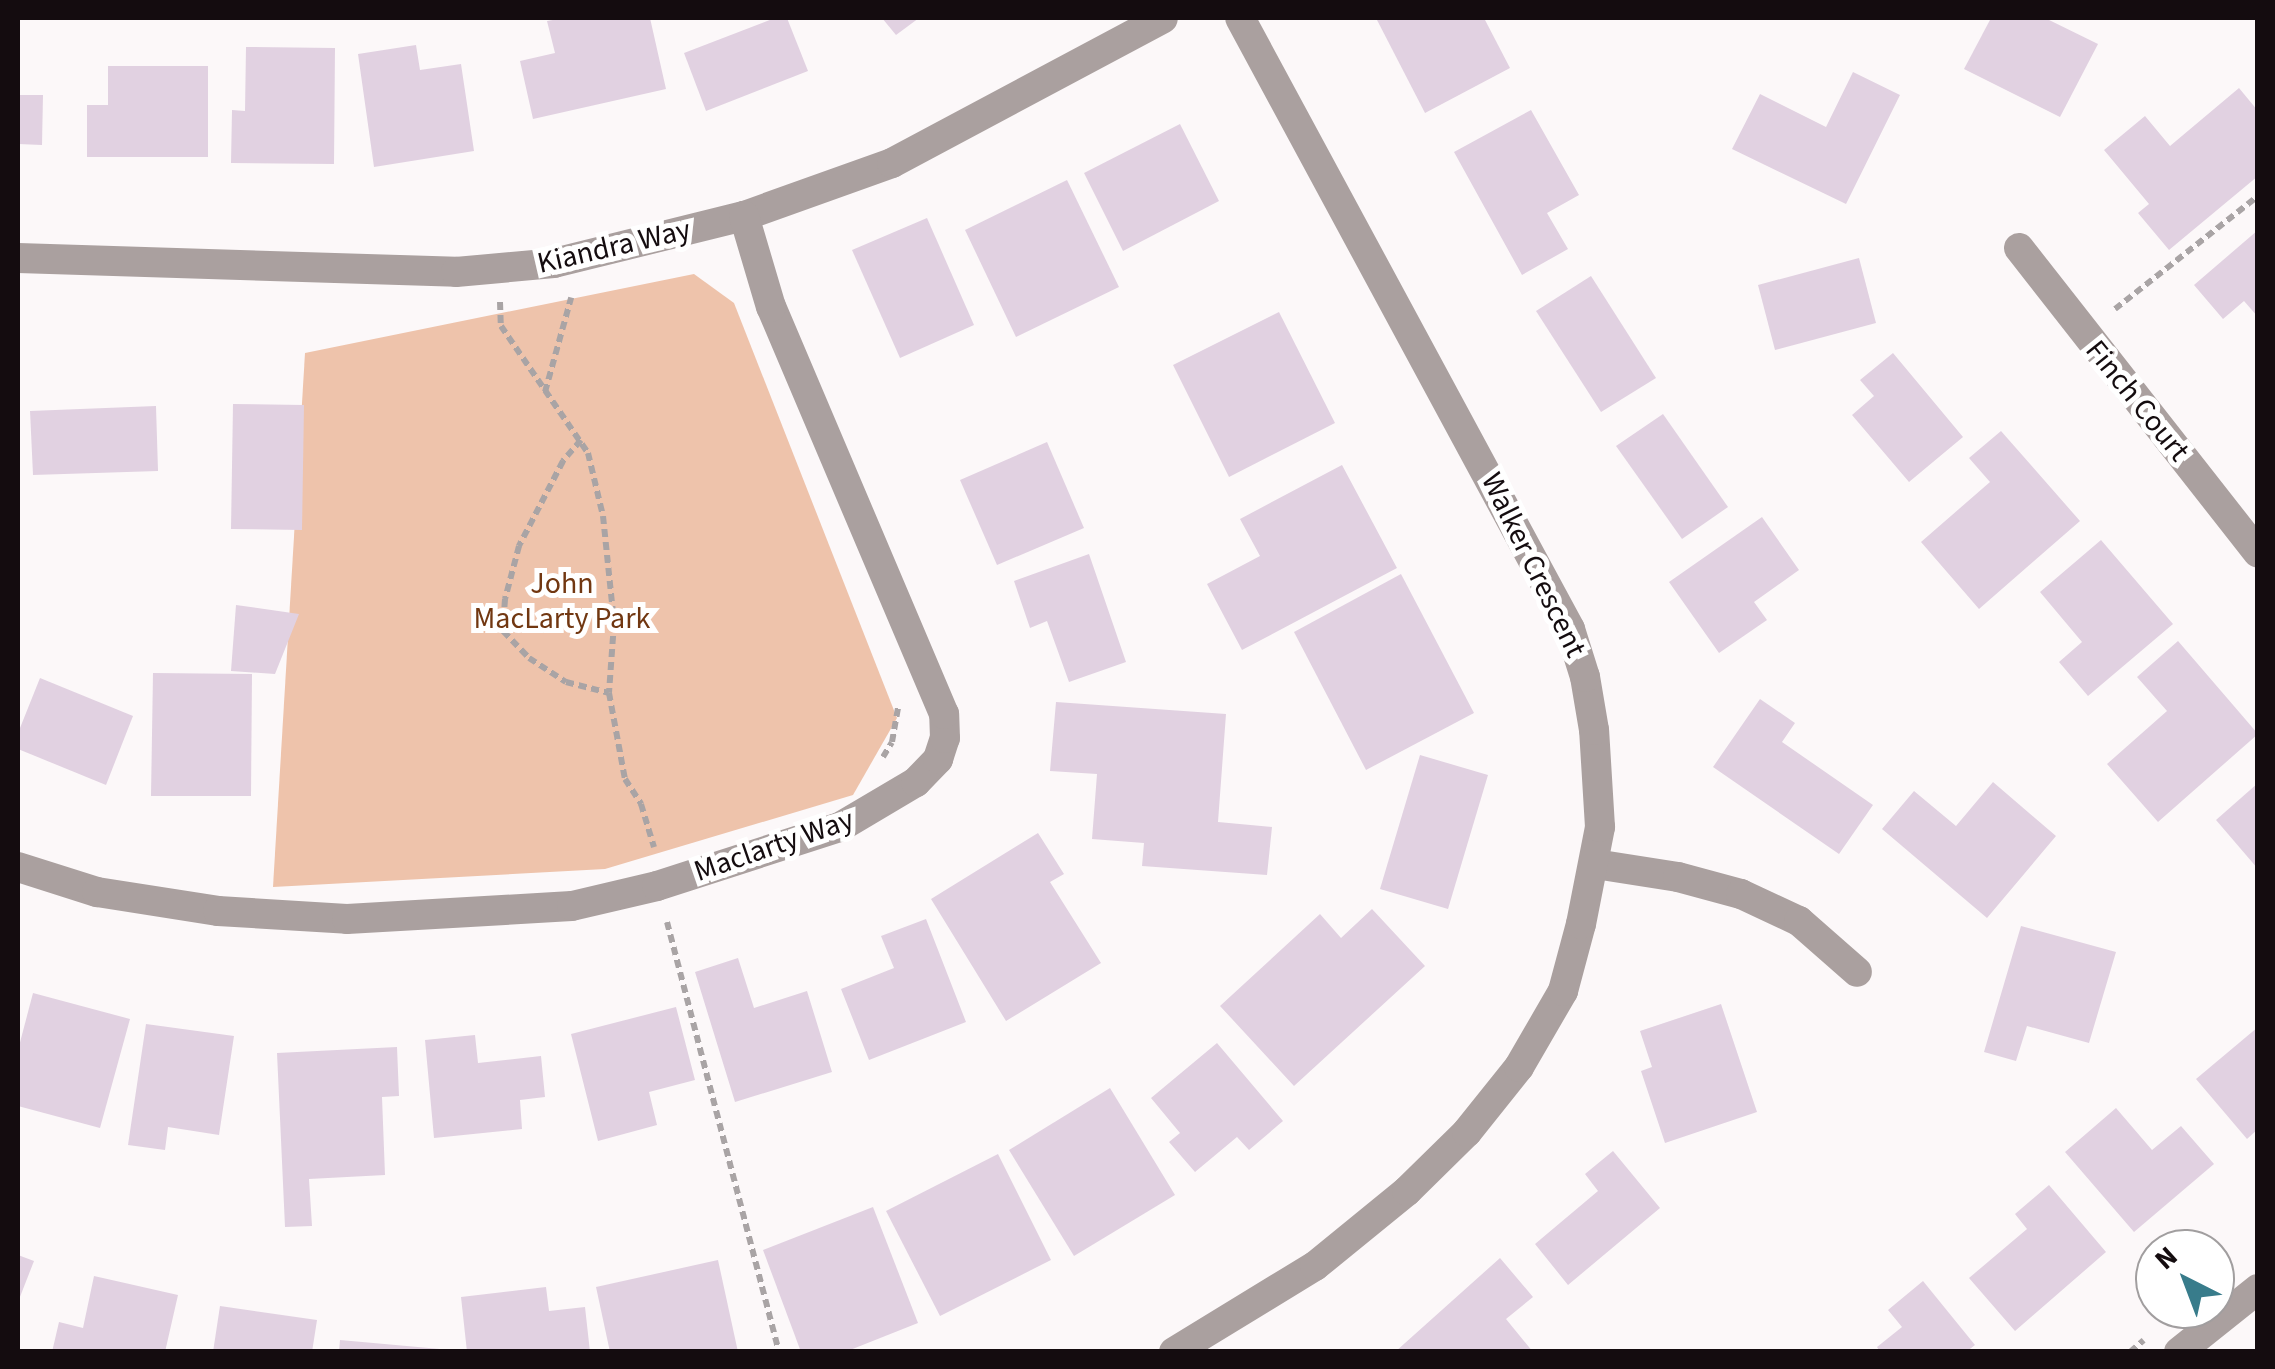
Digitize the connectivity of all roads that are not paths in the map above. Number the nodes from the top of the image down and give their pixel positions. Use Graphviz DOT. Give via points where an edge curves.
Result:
graph roads {
  1 [pos="1164,18"];
  2 [pos="1240,18"];
  3 [pos="744,216"];
  4 [pos="2019,248"];
  5 [pos="18,258"];
  6 [pos="2258,553"];
  7 [pos="1595,864"];
  8 [pos="18,867"];
  9 [pos="1857,972"];
  10 [pos="2258,1289"];
  11 [pos="1174,1352"];
  12 [pos="2179,1352"];
  1 -- 3 [label="street, Kiandra Way" via="892,164"];
  2 -- 7 [label="street, Walker Crescent" via="1570,629 1594,730 1600,827"];
  3 -- 5 [label="street, Kiandra Way" via="554,263 489,271"];
  3 -- 8 [label="street, Maclarty Way" via="771,307 944,714 946,738 938,759 916,782 840,828 572,906 346,920 218,911 96,892"];
  4 -- 6 [label="street, Finch Court"];
  7 -- 9 [label="street" via="1741,894 1798,921"];
  7 -- 11 [label="street, Walker Crescent" via="1562,991 1519,1067 1467,1132 1407,1192 1315,1266"];
  10 -- 12 [label="street"];
}
